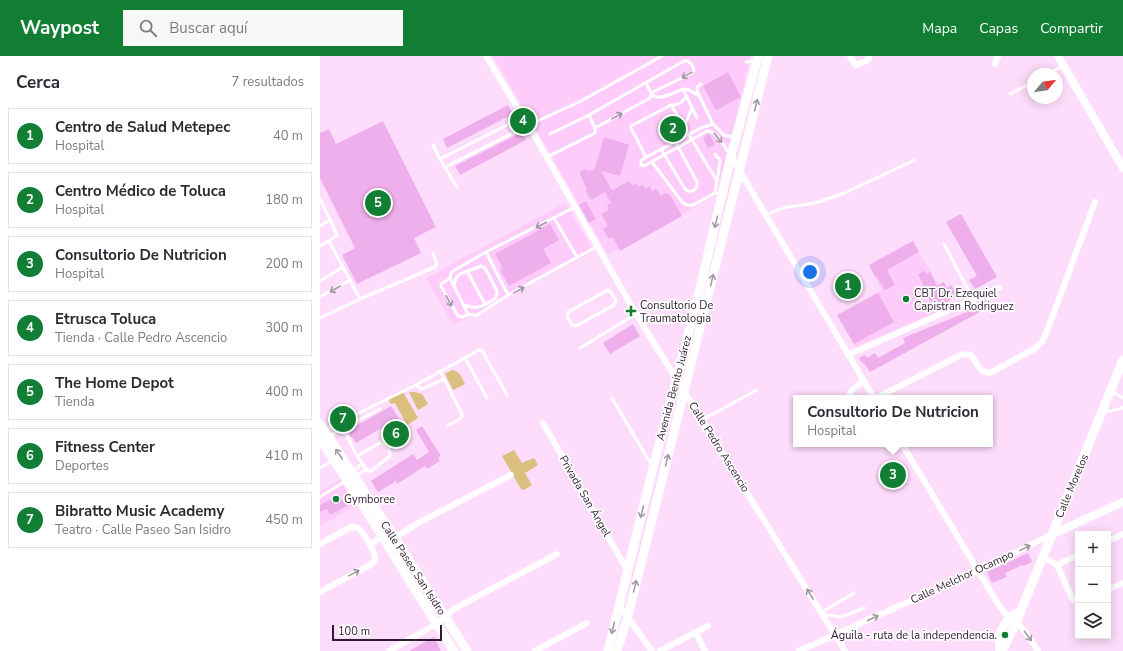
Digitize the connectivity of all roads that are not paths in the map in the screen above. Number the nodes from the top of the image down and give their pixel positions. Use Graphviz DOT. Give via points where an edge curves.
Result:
graph roads {
  1 [pos="486,56"];
  2 [pos="662,56"];
  3 [pos="768,56"];
  4 [pos="850,56"];
  5 [pos="869,56"];
  6 [pos="998,56"];
  7 [pos="758,59"];
  8 [pos="1061,59"];
  9 [pos="746,62"];
  10 [pos="995,64"];
  11 [pos="1053,68"];
  12 [pos="646,82"];
  13 [pos="700,84"];
  14 [pos="1027,85"];
  15 [pos="683,89"];
  16 [pos="651,93"];
  17 [pos="1010,94"];
  18 [pos="698,96"];
  19 [pos="686,97"];
  20 [pos="671,104"];
  21 [pos="692,109"];
  22 [pos="589,115"];
  23 [pos="523,117"];
  24 [pos="697,118"];
  25 [pos="713,124"];
  26 [pos="529,125"];
  27 [pos="684,126"];
  28 [pos="595,128"];
  29 [pos="550,134"];
  30 [pos="689,134"];
  31 [pos="738,134"];
  32 [pos="692,139"];
  33 [pos="675,142"];
  34 [pos="433,145"];
  35 [pos="678,147"];
  36 [pos="662,149"];
  37 [pos="715,154"];
  38 [pos="665,155"];
  39 [pos="731,156"];
  40 [pos="547,157"];
  41 [pos="646,158"];
  42 [pos="440,159"];
  43 [pos="914,160"];
  44 [pos="652,162"];
  45 [pos="445,167"];
  46 [pos="1123,168"];
  47 [pos="740,170"];
  48 [pos="717,181"];
  49 [pos="457,187"];
  50 [pos="719,194"];
  51 [pos="320,200"];
  52 [pos="1096,202"];
  53 [pos="576,207"];
  54 [pos="766,215"];
  55 [pos="554,218"];
  56 [pos="330,220"];
  57 [pos="320,226"];
  58 [pos="330,241"];
  59 [pos="944,244"];
  60 [pos="320,246"];
  61 [pos="598,246"];
  62 [pos="486,252"];
  63 [pos="433,253"];
  64 [pos="577,257"];
  65 [pos="343,267"];
  66 [pos="467,271"];
  67 [pos="450,278"];
  68 [pos="350,280"];
  69 [pos="320,281"];
  70 [pos="454,285"];
  71 [pos="999,288"];
  72 [pos="623,290"];
  73 [pos="508,296"];
  74 [pos="613,296"];
  75 [pos="320,297"];
  76 [pos="360,299"];
  77 [pos="973,299"];
  78 [pos="485,304"];
  79 [pos="464,305"];
  80 [pos="468,314"];
  81 [pos="636,314"];
  82 [pos="321,318"];
  83 [pos="580,348"];
  84 [pos="848,355"];
  85 [pos="465,358"];
  86 [pos="1123,360"];
  87 [pos="440,371"];
  88 [pos="444,379"];
  89 [pos="677,379"];
  90 [pos="864,380"];
  91 [pos="416,385"];
  92 [pos="684,390"];
  93 [pos="757,390"];
  94 [pos="1111,391"];
  95 [pos="508,395"];
  96 [pos="848,395"];
  97 [pos="873,395"];
  98 [pos="881,395"];
  99 [pos="487,398"];
  100 [pos="612,398"];
  101 [pos="1123,398"];
  102 [pos="1123,407"];
  103 [pos="380,409"];
  104 [pos="1102,412"];
  105 [pos="702,420"];
  106 [pos="543,423"];
  107 [pos="447,426"];
  108 [pos="343,428"];
  109 [pos="322,434"];
  110 [pos="904,447"];
  111 [pos="357,456"];
  112 [pos="334,460"];
  113 [pos="362,464"];
  114 [pos="320,468"];
  115 [pos="653,468"];
  116 [pos="366,469"];
  117 [pos="511,474"];
  118 [pos="349,478"];
  119 [pos="320,497"];
  120 [pos="1123,502"];
  121 [pos="1123,534"];
  122 [pos="1051,536"];
  123 [pos="389,537"];
  124 [pos="1111,540"];
  125 [pos="320,544"];
  126 [pos="370,545"];
  127 [pos="557,554"];
  128 [pos="1043,557"];
  129 [pos="1075,557"];
  130 [pos="1057,565"];
  131 [pos="627,570"];
  132 [pos="978,571"];
  133 [pos="420,579"];
  134 [pos="1123,583"];
  135 [pos="412,584"];
  136 [pos="1111,589"];
  137 [pos="320,592"];
  138 [pos="854,593"];
  139 [pos="1075,601"];
  140 [pos="619,605"];
  141 [pos="864,608"];
  142 [pos="823,614"];
  143 [pos="628,616"];
  144 [pos="445,617"];
  145 [pos="1013,620"];
  146 [pos="587,623"];
  147 [pos="436,624"];
  148 [pos="708,626"];
  149 [pos="696,633"];
  150 [pos="836,635"];
  151 [pos="389,651"];
  152 [pos="454,651"];
  153 [pos="467,651"];
  154 [pos="535,651"];
  155 [pos="608,651"];
  156 [pos="618,651"];
  157 [pos="652,651"];
  158 [pos="660,651"];
  159 [pos="705,651"];
  160 [pos="799,651"];
  161 [pos="845,651"];
  162 [pos="1001,651"];
  163 [pos="1038,651"];
  1 -- 23 [label="street, Calle Pedro Ascencio"];
  2 -- 26 [label="lane" via="581,101"];
  47 -- 3 [label="main road, Avenida Benito Juárez, one-way"];
  4 -- 5 [label="street" via="857,65 868,60"];
  6 -- 10 [label="street"];
  7 -- 9 [label="lane"];
  7 -- 31 [label="main road, Avenida Benito Juárez"];
  8 -- 11 [label="lane"];
  8 -- 46 [label="street"];
  12 -- 16 [label="lane"];
  12 -- 16 [label="lane, one-way" via="684,61 690,62 694,70"];
  12 -- 22 [label="lane"];
  13 -- 18 [label="lane" via="697,87"];
  14 -- 17 [label="lane"];
  15 -- 16 [label="lane" via="660,97"];
  15 -- 18 [label="lane"];
  15 -- 19 [label="lane"];
  28 -- 16 [label="lane, one-way" via="650,98"];
  18 -- 25 [label="lane"];
  19 -- 20 [label="lane" via="681,103"];
  19 -- 21 [label="lane"];
  20 -- 27 [label="lane"];
  20 -- 41 [label="lane" via="630,127"];
  21 -- 24 [label="lane"];
  21 -- 27 [label="lane"];
  22 -- 28 [label="lane"];
  22 -- 29 [label="lane"];
  23 -- 26 [label="street, Calle Pedro Ascencio"];
  23 -- 42 [label="lane"];
  25 -- 30 [label="lane"];
  25 -- 31 [label="lane" via="725,136"];
  26 -- 40 [label="street, Calle Pedro Ascencio"];
  26 -- 45 [label="lane"];
  27 -- 30 [label="lane"];
  28 -- 40 [label="lane" via="595,133"];
  30 -- 32 [label="lane"];
  30 -- 33 [label="lane"];
  31 -- 39 [label="main road, Avenida Benito Juárez"];
  32 -- 35 [label="lane"];
  32 -- 39 [label="lane, one-way" via="705,131 710,131 717,136"];
  32 -- 48 [label="lane"];
  33 -- 35 [label="lane"];
  33 -- 36 [label="lane"];
  34 -- 42 [label="lane"];
  35 -- 38 [label="lane"];
  35 -- 38 [label="lane" via="697,182 696,189 692,192 685,189"];
  36 -- 38 [label="lane"];
  36 -- 41 [label="lane"];
  37 -- 48 [label="lane" via="720,160"];
  38 -- 44 [label="lane"];
  39 -- 47 [label="street"];
  39 -- 50 [label="main road, Avenida Benito Juárez"];
  40 -- 53 [label="street, Calle Pedro Ascencio"];
  41 -- 44 [label="lane" via="641,161 641,166"];
  42 -- 45 [label="lane"];
  43 -- 54 [label="lane" via="842,194 815,203 782,208"];
  44 -- 50 [label="lane" via="686,205 690,206"];
  45 -- 49 [label="lane"];
  47 -- 54 [label="street"];
  92 -- 47 [label="main road, Avenida Benito Juárez, one-way"];
  48 -- 50 [label="lane"];
  50 -- 89 [label="main road, Avenida Benito Juárez, one-way"];
  51 -- 56 [label="lane"];
  52 -- 98 [label="street" via="1042,342 1034,349 988,373 980,368 971,355 963,354"];
  53 -- 55 [label="lane"];
  53 -- 61 [label="street, Calle Pedro Ascencio"];
  54 -- 84 [label="street"];
  55 -- 62 [label="lane, one-way"];
  55 -- 64 [label="lane"];
  56 -- 57 [label="lane"];
  56 -- 58 [label="lane" via="338,235"];
  58 -- 60 [label="lane"];
  58 -- 65 [label="lane"];
  59 -- 77 [label="lane"];
  61 -- 64 [label="lane"];
  61 -- 72 [label="street, Calle Pedro Ascencio"];
  62 -- 67 [label="lane" via="453,271"];
  62 -- 73 [label="lane"];
  63 -- 76 [label="lane" via="437,264 435,267"];
  73 -- 64 [label="lane, one-way"];
  65 -- 68 [label="lane"];
  65 -- 69 [label="lane"];
  66 -- 70 [label="lane" via="458,276"];
  66 -- 78 [label="lane"];
  66 -- 78 [label="lane" via="480,266 485,268 497,294 496,298"];
  67 -- 70 [label="lane"];
  67 -- 80 [label="lane, one-way" via="442,283 442,286 458,316"];
  68 -- 75 [label="lane, one-way"];
  68 -- 76 [label="lane"];
  70 -- 79 [label="lane"];
  71 -- 77 [label="street"];
  72 -- 74 [label="lane"];
  72 -- 81 [label="street, Calle Pedro Ascencio"];
  73 -- 80 [label="lane" via="477,315"];
  74 -- 74 [label="lane" via="610,291 606,291 571,310 567,314 572,325 578,325 614,305 616,302"];
  76 -- 82 [label="lane"];
  77 -- 84 [label="street"];
  78 -- 79 [label="lane" via="475,308"];
  79 -- 80 [label="lane"];
  81 -- 83 [label="lane"];
  81 -- 89 [label="street, Calle Pedro Ascencio"];
  84 -- 90 [label="street"];
  85 -- 87 [label="lane"];
  85 -- 95 [label="lane" via="479,350 483,352"];
  85 -- 99 [label="lane"];
  86 -- 94 [label="main road, Calle Morelos"];
  87 -- 88 [label="lane"];
  87 -- 91 [label="lane"];
  88 -- 91 [label="lane" via="421,389"];
  88 -- 107 [label="lane" via="462,414 460,419"];
  89 -- 92 [label="street, Calle Pedro Ascencio"];
  89 -- 115 [label="main road, Avenida Benito Juárez"];
  90 -- 96 [label="street"];
  90 -- 97 [label="street"];
  91 -- 109 [label="lane" via="375,404"];
  92 -- 105 [label="street, Calle Pedro Ascencio"];
  143 -- 92 [label="main road, Avenida Benito Juárez, one-way"];
  93 -- 105 [label="lane"];
  94 -- 101 [label="lane"];
  94 -- 104 [label="main road, Calle Morelos"];
  100 -- 115 [label="lane"];
  102 -- 104 [label="lane"];
  103 -- 108 [label="lane"];
  104 -- 122 [label="main road, Calle Morelos"];
  142 -- 105 [label="street, Calle Pedro Ascencio, one-way"];
  106 -- 131 [label="street, Privada San Ángel"];
  108 -- 109 [label="lane"];
  108 -- 111 [label="lane"];
  109 -- 112 [label="main road, Calle Paseo San Isidro"];
  118 -- 109 [label="main road, Calle Paseo San Isidro, one-way"];
  110 -- 132 [label="street"];
  111 -- 113 [label="lane"];
  111 -- 116 [label="lane" via="382,443 390,451 389,457 371,471"];
  112 -- 114 [label="lane"];
  112 -- 118 [label="main road, Calle Paseo San Isidro"];
  113 -- 116 [label="lane"];
  113 -- 118 [label="lane"];
  115 -- 131 [label="main road, Avenida Benito Juárez, one-way"];
  116 -- 118 [label="lane"];
  117 -- 123 [label="street"];
  118 -- 119 [label="lane"];
  118 -- 123 [label="main road, Calle Paseo San Isidro"];
  120 -- 122 [label="street, Calle Melchor Ocampo"];
  121 -- 124 [label="street"];
  122 -- 128 [label="main road, Calle Morelos"];
  132 -- 122 [label="street, Calle Melchor Ocampo, one-way"];
  123 -- 126 [label="street"];
  123 -- 133 [label="main road, Calle Paseo San Isidro"];
  123 -- 135 [label="main road, Calle Paseo San Isidro"];
  125 -- 126 [label="street" via="351,527 356,527"];
  137 -- 126 [label="street, one-way" via="373,562 375,559"];
  127 -- 144 [label="street" via="467,602"];
  128 -- 130 [label="street"];
  128 -- 145 [label="main road, Calle Morelos" via="1020,611"];
  129 -- 130 [label="street"];
  130 -- 139 [label="street"];
  131 -- 140 [label="main road, Avenida Benito Juárez"];
  132 -- 145 [label="street" via="998,604"];
  150 -- 132 [label="street, Calle Melchor Ocampo, one-way"];
  133 -- 135 [label="main road"];
  133 -- 144 [label="main road, Calle Paseo San Isidro"];
  134 -- 136 [label="street"];
  135 -- 147 [label="main road, Calle Paseo San Isidro"];
  138 -- 142 [label="lane"];
  140 -- 143 [label="street"];
  140 -- 155 [label="main road, Avenida Benito Juárez, one-way"];
  141 -- 142 [label="lane" via="841,618"];
  142 -- 150 [label="street, Calle Pedro Ascencio"];
  143 -- 156 [label="main road, Avenida Benito Juárez"];
  143 -- 157 [label="street"];
  144 -- 147 [label="street"];
  144 -- 153 [label="main road, Calle Paseo San Isidro"];
  145 -- 162 [label="main road" via="1001,631"];
  145 -- 163 [label="street, one-way" via="1025,631"];
  146 -- 154 [label="street"];
  147 -- 151 [label="street"];
  147 -- 152 [label="main road, Calle Paseo San Isidro"];
  148 -- 149 [label="street"];
  149 -- 158 [label="street"];
  149 -- 159 [label="street"];
  150 -- 160 [label="street, Calle Melchor Ocampo"];
  150 -- 161 [label="street, Calle Pedro Ascencio"];
}
